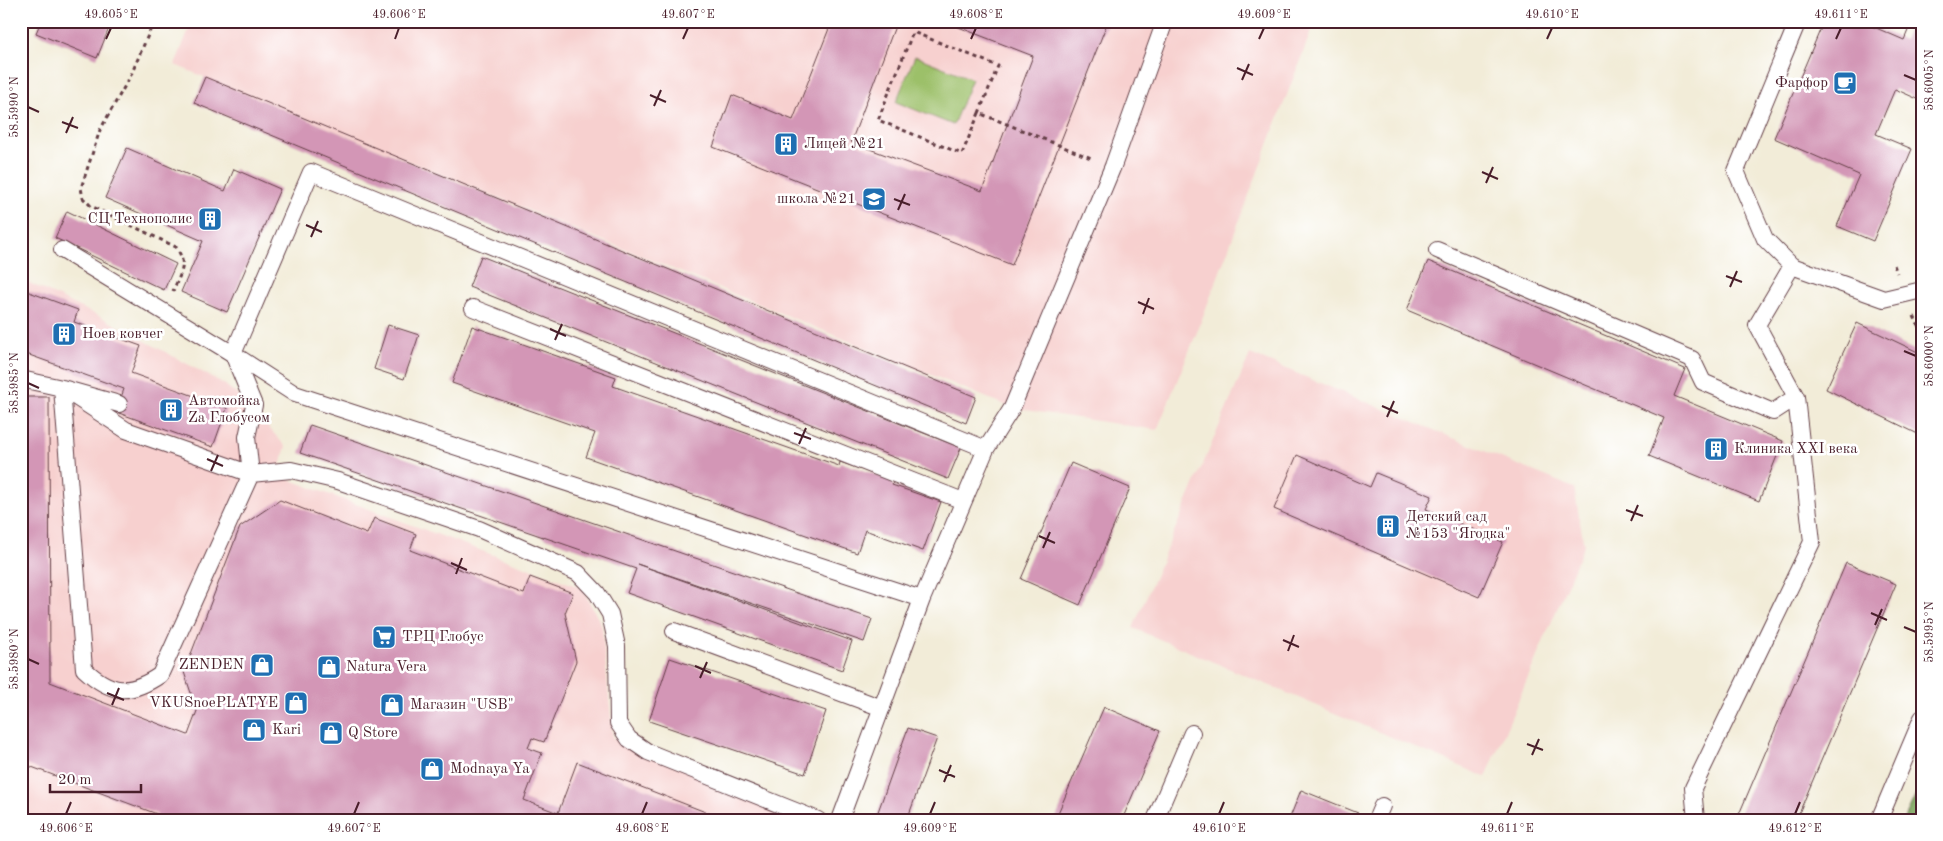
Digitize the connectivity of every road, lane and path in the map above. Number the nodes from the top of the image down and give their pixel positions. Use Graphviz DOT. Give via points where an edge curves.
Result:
graph roads {
  1 [pos="154,21"];
  2 [pos="1166,21"];
  3 [pos="1798,21"];
  4 [pos="979,113"];
  5 [pos="1113,166"];
  6 [pos="62,250"];
  7 [pos="1437,250"];
  8 [pos="1792,266"];
  9 [pos="1922,290"];
  10 [pos="473,308"];
  11 [pos="164,314"];
  12 [pos="234,354"];
  13 [pos="21,379"];
  14 [pos="62,388"];
  15 [pos="1796,397"];
  16 [pos="119,404"];
  17 [pos="986,449"];
  18 [pos="251,474"];
  19 [pos="963,501"];
  20 [pos="922,599"];
  21 [pos="674,631"];
  22 [pos="882,708"];
  23 [pos="1922,718"];
  24 [pos="1192,733"];
  25 [pos="818,820"];
  26 [pos="840,820"];
  27 [pos="1155,820"];
  28 [pos="1696,820"];
  29 [pos="1880,820"];
  1 -- 11 [label="path" via="131,75 100,130 81,188 83,198 91,206 176,247 184,266"];
  2 -- 5 [label="lane"];
  3 -- 8 [label="lane" via="1736,171 1765,239"];
  4 -- 4 [label="path" via="998,66 913,32 878,120 962,154"];
  4 -- 5 [label="path"];
  5 -- 17 [label="lane" via="1012,408"];
  6 -- 11 [label="lane"];
  7 -- 15 [label="lane" via="1692,358 1703,382 1774,412"];
  8 -- 9 [label="lane" via="1884,299"];
  8 -- 15 [label="lane" via="1757,325"];
  10 -- 19 [label="lane"];
  11 -- 12 [label="lane"];
  12 -- 17 [label="lane" via="311,172"];
  12 -- 18 [label="lane" via="254,405 247,437"];
  12 -- 20 [label="lane" via="295,394"];
  13 -- 14 [label="lane"];
  14 -- 16 [label="lane"];
  14 -- 18 [label="lane" via="126,430"];
  14 -- 18 [label="lane" via="84,669 101,685 124,690 144,685 160,675"];
  15 -- 28 [label="lane" via="1812,542 1693,788"];
  17 -- 19 [label="lane"];
  18 -- 25 [label="lane" via="291,470 338,481 479,529 578,573 597,593 610,614 617,646 618,723 629,739 648,752"];
  19 -- 20 [label="lane"];
  20 -- 22 [label="lane"];
  21 -- 22 [label="lane"];
  22 -- 26 [label="lane"];
  23 -- 29 [label="lane"];
  24 -- 27 [label="lane"];
}
